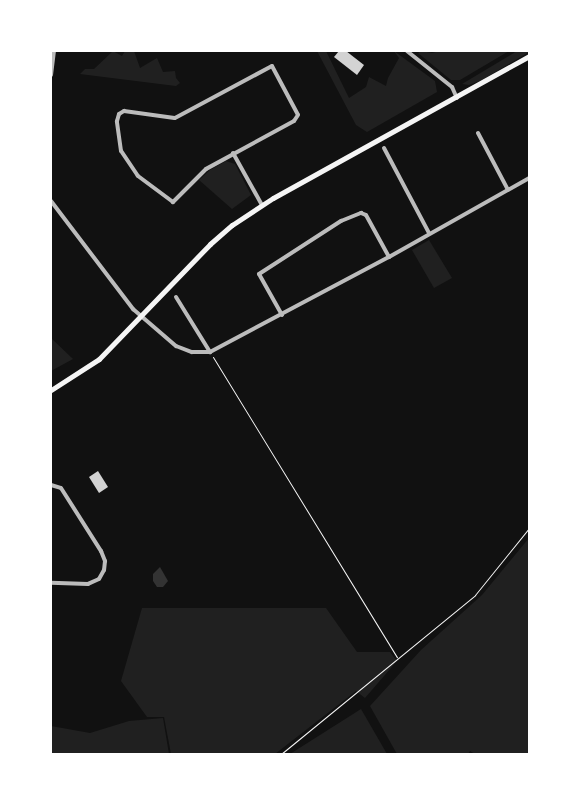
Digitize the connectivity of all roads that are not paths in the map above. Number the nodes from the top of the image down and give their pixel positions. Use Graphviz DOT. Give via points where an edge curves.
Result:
graph roads {
  1 [pos="54,51"];
  2 [pos="409,52"];
  3 [pos="529,56"];
  4 [pos="51,75"];
  5 [pos="457,98"];
  6 [pos="478,134"];
  7 [pos="384,148"];
  8 [pos="233,153"];
  9 [pos="529,178"];
  10 [pos="508,190"];
  11 [pos="51,201"];
  12 [pos="262,205"];
  13 [pos="429,233"];
  14 [pos="390,257"];
  15 [pos="176,297"];
  16 [pos="282,315"];
  17 [pos="142,317"];
  18 [pos="210,352"];
  19 [pos="51,390"];
  20 [pos="51,485"];
  21 [pos="51,583"];
  1 -- 4 [label="street"];
  2 -- 5 [label="street" via="452,87"];
  3 -- 5 [label="main road"];
  5 -- 12 [label="main road"];
  6 -- 10 [label="street"];
  7 -- 13 [label="street"];
  8 -- 8 [label="street" via="294,121 298,115 272,66 176,118 124,111 119,114 121,151 138,176 173,202 206,169"];
  8 -- 12 [label="street"];
  9 -- 10 [label="street"];
  10 -- 13 [label="street"];
  11 -- 17 [label="street" via="124,300"];
  12 -- 17 [label="main road" via="232,224 210,244"];
  13 -- 14 [label="street"];
  14 -- 16 [label="street"];
  14 -- 16 [label="street" via="366,215 361,212 341,221 259,274"];
  15 -- 18 [label="street"];
  16 -- 18 [label="street"];
  17 -- 18 [label="street" via="176,346 192,352"];
  17 -- 19 [label="main road" via="99,359"];
  20 -- 21 [label="street" via="61,488 105,561 99,579 88,584"];
}
